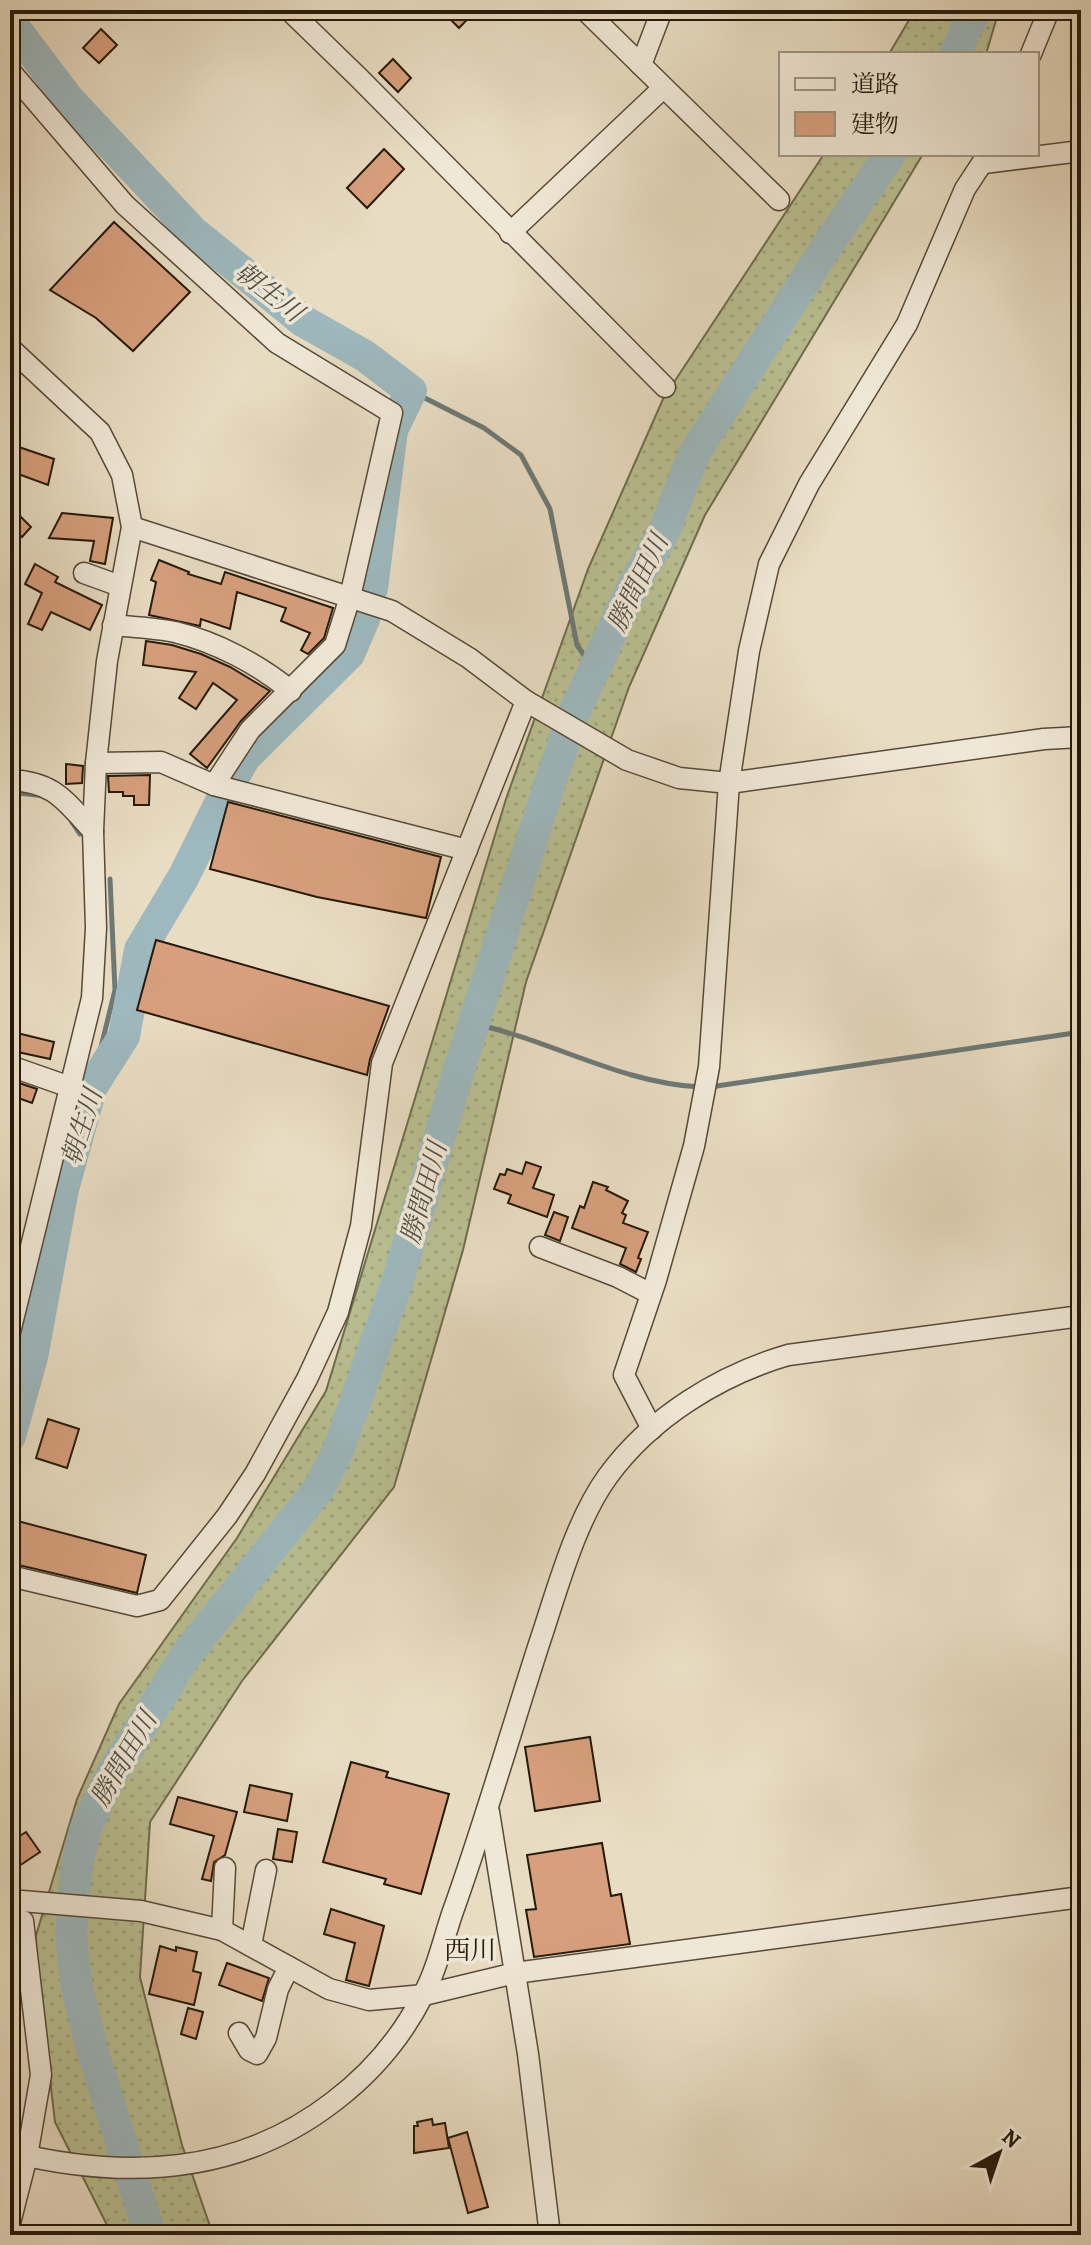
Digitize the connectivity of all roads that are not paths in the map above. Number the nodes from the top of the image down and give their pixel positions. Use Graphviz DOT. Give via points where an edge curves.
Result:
graph roads {
  1 [pos="289,10"];
  2 [pos="585,10"];
  3 [pos="662,10"];
  4 [pos="1049,10"];
  5 [pos="1032,52"];
  6 [pos="641,65"];
  7 [pos="10,71"];
  8 [pos="662,89"];
  9 [pos="1081,151"];
  10 [pos="1039,154"];
  11 [pos="1013,156"];
  12 [pos="986,158"];
  13 [pos="779,200"];
  14 [pos="510,233"];
  15 [pos="10,348"];
  16 [pos="665,387"];
  17 [pos="132,527"];
  18 [pos="84,573"];
  19 [pos="120,586"];
  20 [pos="350,597"];
  21 [pos="113,625"];
  22 [pos="291,691"];
  23 [pos="526,701"];
  24 [pos="1081,737"];
  25 [pos="96,763"];
  26 [pos="12,777"];
  27 [pos="729,783"];
  28 [pos="214,785"];
  29 [pos="93,831"];
  30 [pos="467,850"];
  31 [pos="10,1066"];
  32 [pos="70,1087"];
  33 [pos="540,1247"];
  34 [pos="651,1294"];
  35 [pos="1081,1316"];
  36 [pos="10,1332"];
  37 [pos="652,1429"];
  38 [pos="10,1576"];
  39 [pos="488,1808"];
  40 [pos="225,1868"];
  41 [pos="266,1870"];
  42 [pos="1081,1897"];
  43 [pos="10,1900"];
  44 [pos="10,1919"];
  45 [pos="222,1930"];
  46 [pos="251,1945"];
  47 [pos="289,1967"];
  48 [pos="515,1973"];
  49 [pos="424,1995"];
  50 [pos="239,2033"];
  51 [pos="18,2154"];
  52 [pos="10,2223"];
  53 [pos="550,2235"];
  1 -- 14 [label="street"];
  2 -- 6 [label="street"];
  3 -- 6 [label="street"];
  4 -- 5 [label="street"];
  6 -- 8 [label="street"];
  7 -- 20 [label="street" via="125,205 277,343 392,413"];
  8 -- 13 [label="street"];
  8 -- 14 [label="street"];
  9 -- 10 [label="street"];
  11 -- 12 [label="street"];
  12 -- 27 [label="street" via="965,189 907,324 809,484 769,564 749,651"];
  14 -- 16 [label="street"];
  15 -- 17 [label="street" via="100,432 122,475"];
  17 -- 19 [label="street"];
  17 -- 20 [label="street"];
  18 -- 19 [label="street"];
  19 -- 21 [label="street"];
  20 -- 22 [label="street" via="335,645"];
  20 -- 23 [label="street" via="392,611"];
  21 -- 22 [label="street" via="171,631 217,645"];
  21 -- 25 [label="street"];
  22 -- 28 [label="street" via="250,730"];
  23 -- 27 [label="street" via="615,753 679,778"];
  23 -- 30 [label="street"];
  24 -- 27 [label="street"];
  25 -- 28 [label="street" via="161,762"];
  25 -- 29 [label="street"];
  26 -- 29 [label="street" via="56,790"];
  27 -- 34 [label="street" via="709,1067 694,1146"];
  28 -- 30 [label="street"];
  29 -- 32 [label="street" via="92,998"];
  30 -- 38 [label="street" via="382,1063 361,1226 338,1312 255,1474 160,1600 137,1606"];
  31 -- 32 [label="street"];
  32 -- 36 [label="street"];
  33 -- 34 [label="street"];
  34 -- 37 [label="street" via="624,1375"];
  35 -- 37 [label="street" via="788,1355 750,1367 700,1393"];
  37 -- 39 [label="street" via="609,1473 589,1506"];
  39 -- 48 [label="street"];
  39 -- 49 [label="street"];
  40 -- 45 [label="street"];
  41 -- 46 [label="street"];
  42 -- 48 [label="street"];
  43 -- 45 [label="street" via="141,1911"];
  44 -- 51 [label="street" via="23,1921 41,2075"];
  45 -- 46 [label="street"];
  46 -- 47 [label="street"];
  47 -- 49 [label="street" via="329,1989 369,2000"];
  47 -- 50 [label="street" via="257,2054"];
  48 -- 49 [label="street"];
  48 -- 53 [label="street"];
  49 -- 51 [label="street" via="402,2030 352,2087 313,2118 250,2150 197,2164 143,2169"];
  51 -- 52 [label="street"];
}
